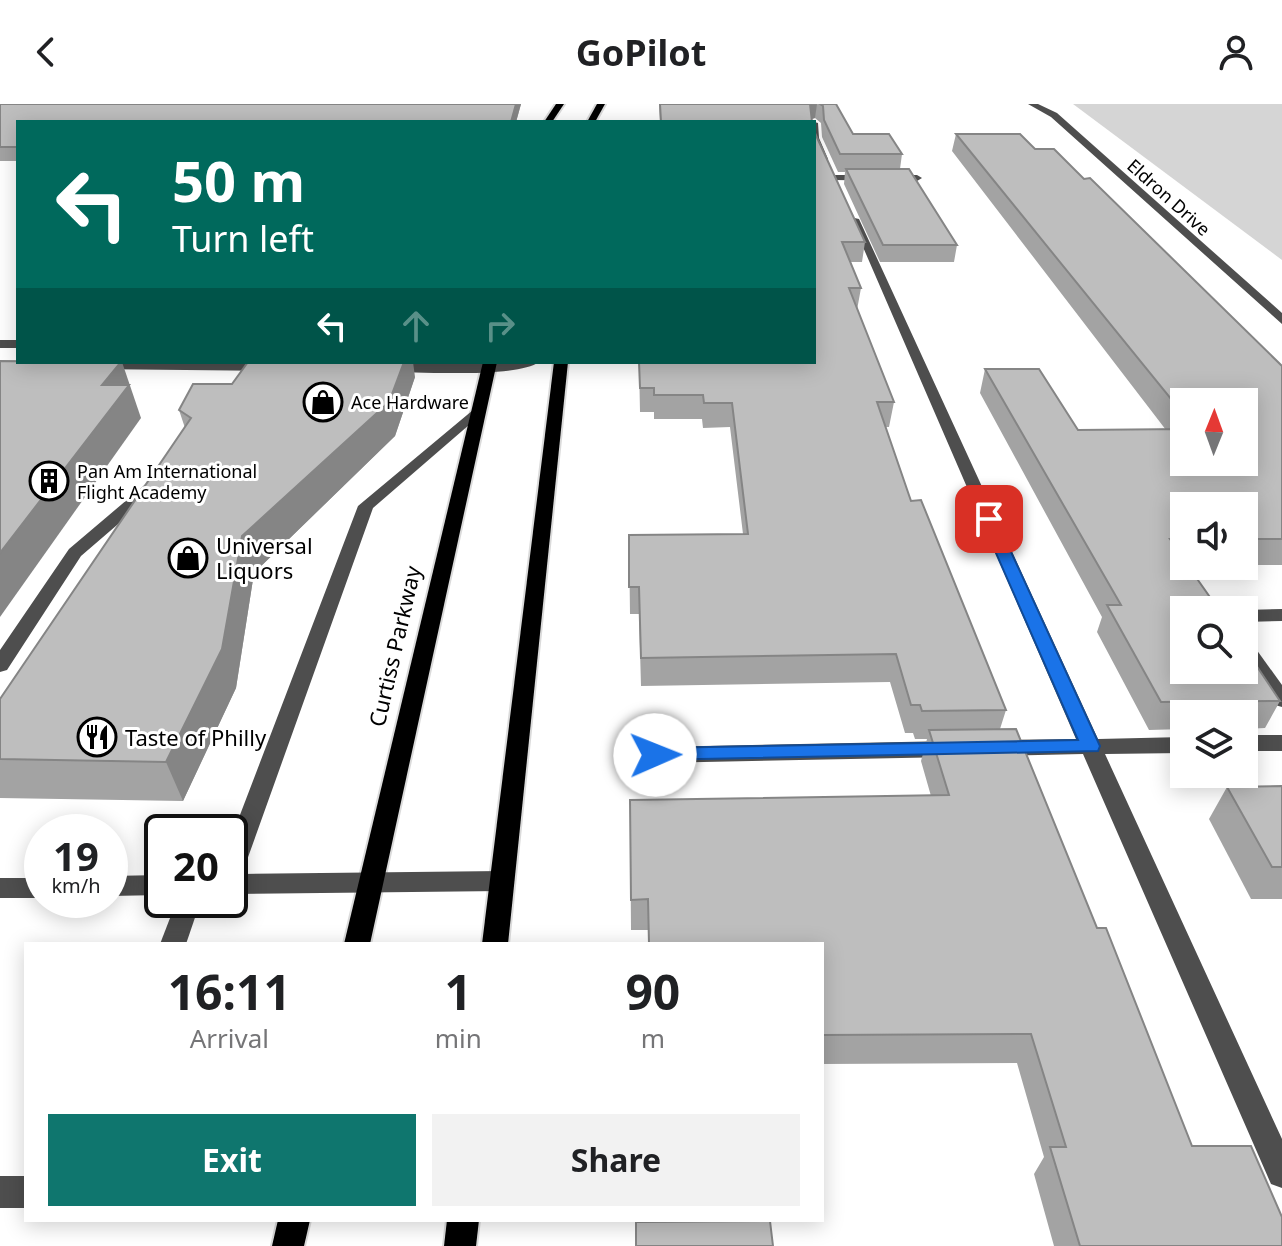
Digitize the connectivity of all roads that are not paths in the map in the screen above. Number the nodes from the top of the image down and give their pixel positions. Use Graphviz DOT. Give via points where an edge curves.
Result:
graph roads {
  1 [pos="1032,104"];
  2 [pos="816,140"];
  3 [pos="917,178"];
  4 [pos="842,193"];
  5 [pos="1282,320"];
  6 [pos="561,364"];
  7 [pos="489,365"];
  8 [pos="78,366"];
  9 [pos="219,366"];
  10 [pos="282,367"];
  11 [pos="375,368"];
  12 [pos="208,388"];
  13 [pos="479,409"];
  14 [pos="168,466"];
  15 [pos="1282,615"];
  16 [pos="1258,616"];
  17 [pos="0,665"];
  18 [pos="1258,666"];
  19 [pos="1282,700"];
  20 [pos="1258,743"];
  21 [pos="1282,743"];
  22 [pos="1170,745"];
  23 [pos="1091,746"];
  24 [pos="655,755"];
  25 [pos="248,824"];
  26 [pos="502,881"];
  27 [pos="371,883"];
  28 [pos="248,884"];
  29 [pos="0,888"];
  30 [pos="24,888"];
  31 [pos="182,918"];
  32 [pos="174,942"];
  33 [pos="357,942"];
  34 [pos="495,942"];
  35 [pos="1282,1173"];
  36 [pos="0,1192"];
  37 [pos="24,1192"];
  38 [pos="294,1222"];
  39 [pos="463,1222"];
  40 [pos="288,1246"];
  41 [pos="460,1246"];
  1 -- 5 [label="street, Eldron Drive" via="1054,115"];
  2 -- 4 [label="street"];
  3 -- 4 [label="street"];
  4 -- 23 [label="street"];
  6 -- 26 [label="main road"];
  7 -- 11 [label="street"];
  7 -- 13 [label="main road, Curtiss Parkway"];
  8 -- 9 [label="street"];
  9 -- 10 [label="street"];
  9 -- 12 [label="street"];
  13 -- 25 [label="street" via="366,506"];
  13 -- 27 [label="main road, Curtiss Parkway"];
  14 -- 17 [label="street" via="162,479 75,553"];
  15 -- 16 [label="street"];
  18 -- 19 [label="street"];
  20 -- 21 [label="street"];
  22 -- 23 [label="street"];
  23 -- 24 [label="street"];
  23 -- 35 [label="street"];
  26 -- 27 [label="street"];
  26 -- 34 [label="main road"];
  27 -- 28 [label="street"];
  27 -- 33 [label="main road, Curtiss Parkway"];
  29 -- 30 [label="street"];
  31 -- 32 [label="street"];
  36 -- 37 [label="street"];
  38 -- 40 [label="main road"];
  39 -- 41 [label="main road"];
}
